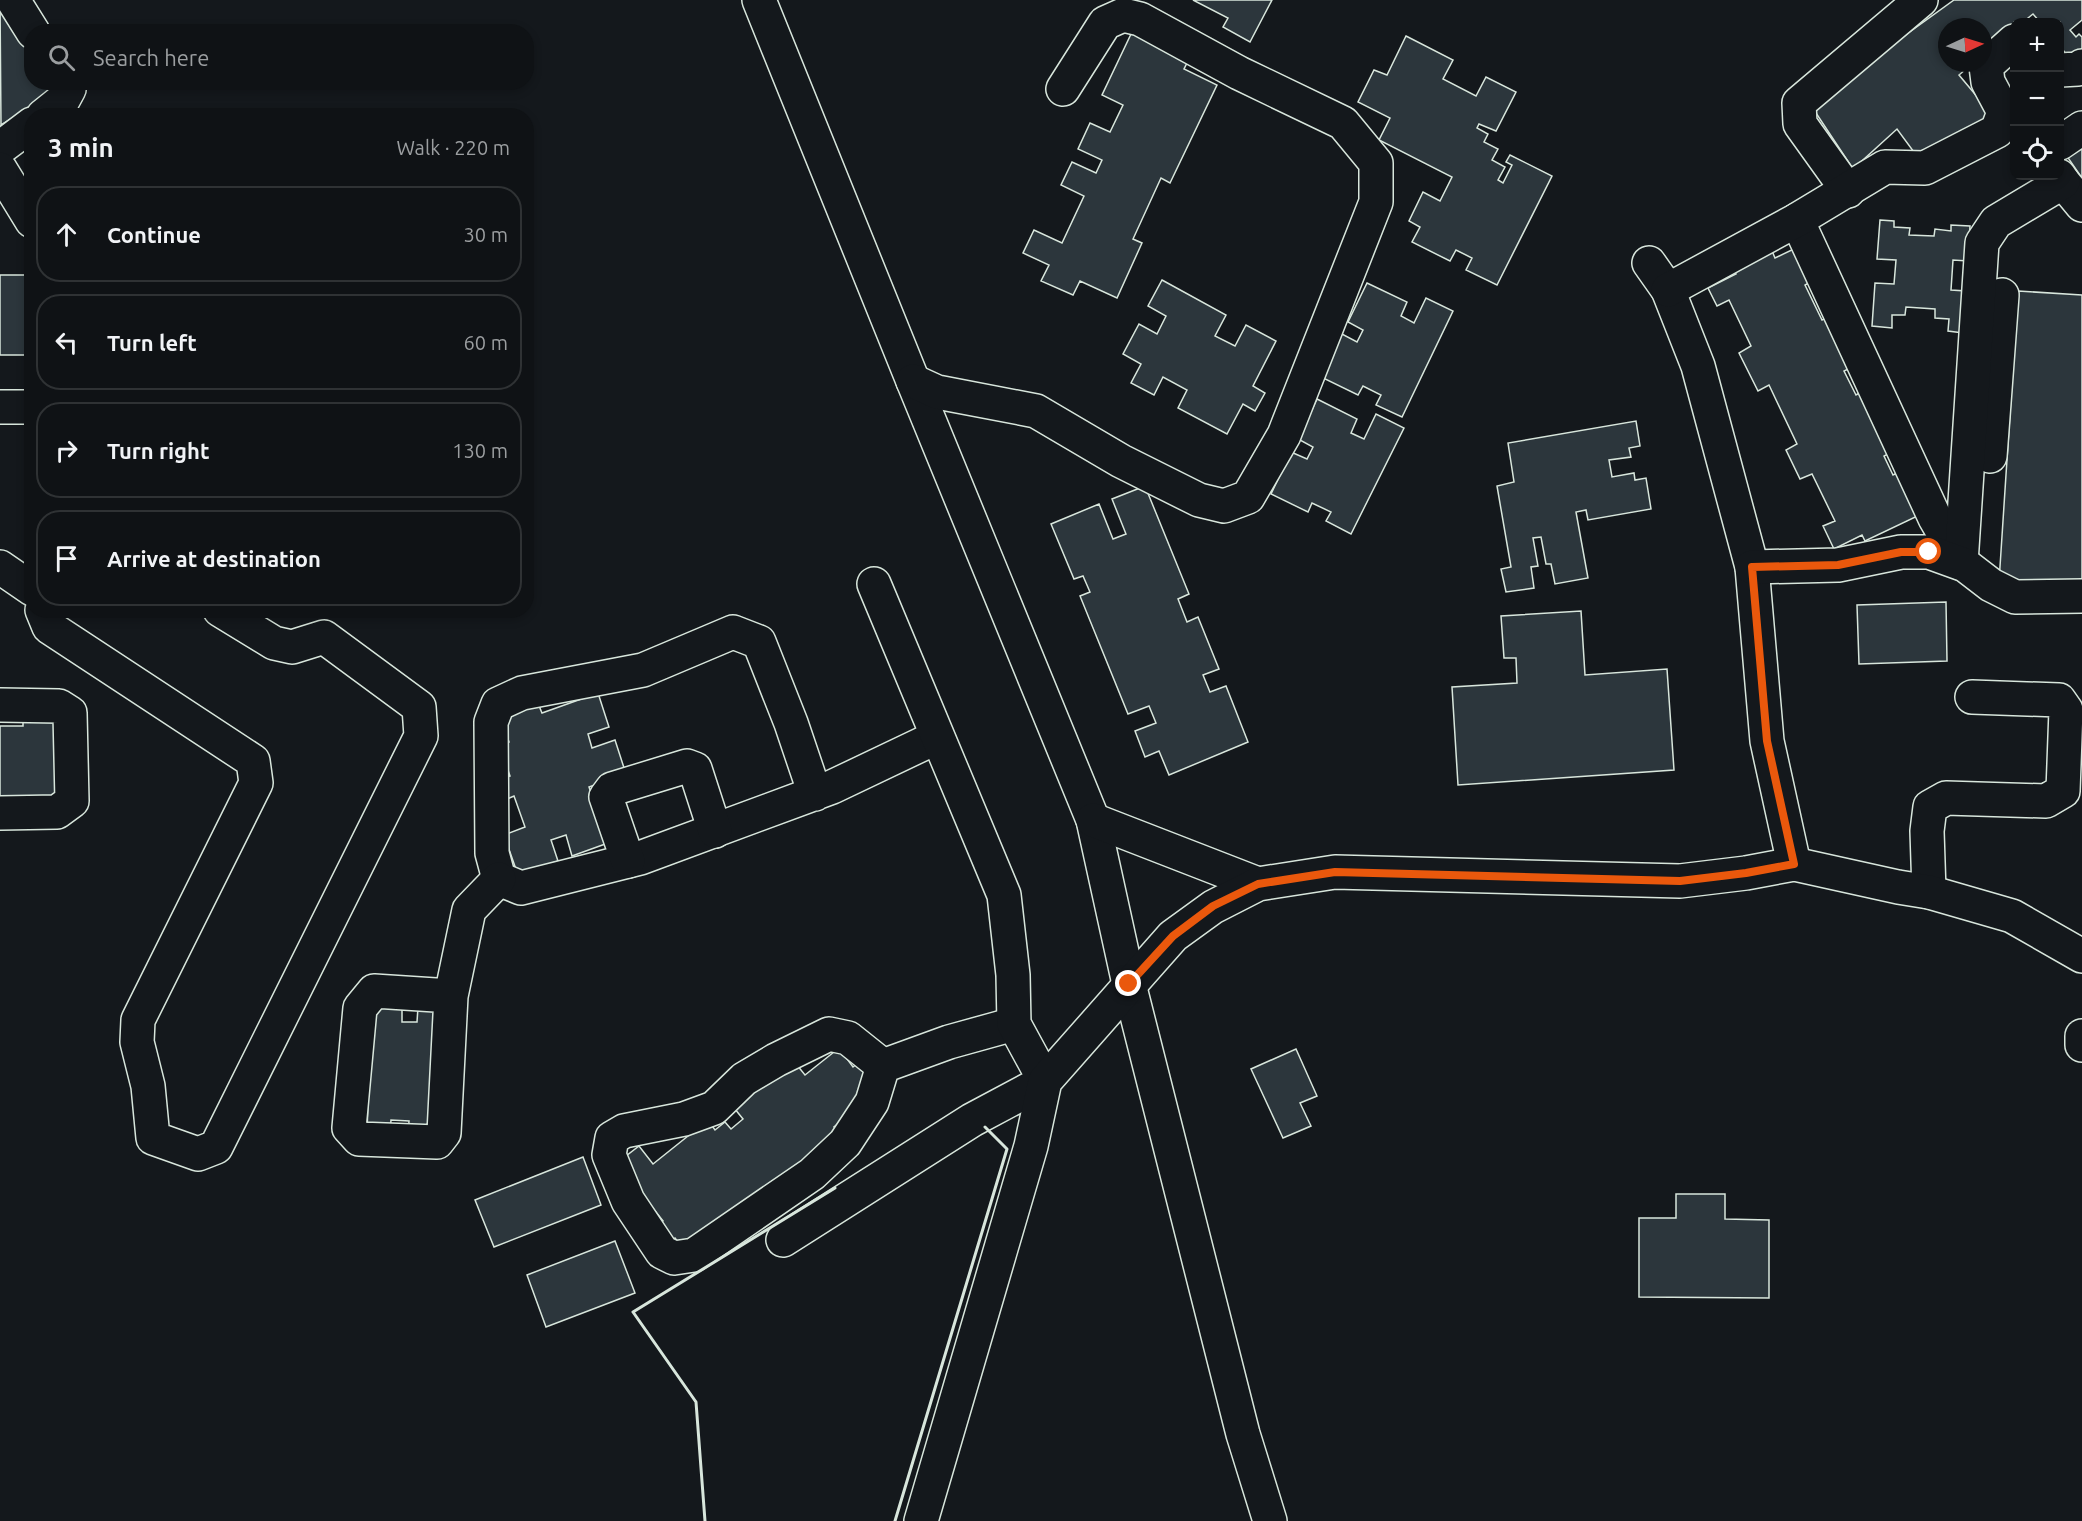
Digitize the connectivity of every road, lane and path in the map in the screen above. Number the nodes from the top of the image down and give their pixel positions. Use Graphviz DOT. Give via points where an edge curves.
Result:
graph roads {
  1 [pos="13,0"];
  2 [pos="759,0"];
  3 [pos="1921,0"];
  4 [pos="28,24"];
  5 [pos="2010,45"];
  6 [pos="2082,66"];
  7 [pos="2064,70"];
  8 [pos="1063,89"];
  9 [pos="68,90"];
  10 [pos="54,108"];
  11 [pos="2082,128"];
  12 [pos="24,130"];
  13 [pos="2064,140"];
  14 [pos="0,148"];
  15 [pos="0,169"];
  16 [pos="2068,188"];
  17 [pos="1848,190"];
  18 [pos="24,208"];
  19 [pos="1797,220"];
  20 [pos="1649,263"];
  21 [pos="1668,290"];
  22 [pos="2002,295"];
  23 [pos="913,381"];
  24 [pos="0,407"];
  25 [pos="24,407"];
  26 [pos="0,567"];
  27 [pos="1752,567"];
  28 [pos="1971,571"];
  29 [pos="24,584"];
  30 [pos="874,584"];
  31 [pos="2082,596"];
  32 [pos="45,618"];
  33 [pos="233,618"];
  34 [pos="1972,697"];
  35 [pos="0,705"];
  36 [pos="937,737"];
  37 [pos="815,794"];
  38 [pos="0,813"];
  39 [pos="1093,820"];
  40 [pos="714,831"];
  41 [pos="628,861"];
  42 [pos="1794,864"];
  43 [pos="499,879"];
  44 [pos="1258,884"];
  45 [pos="1929,892"];
  46 [pos="2082,956"];
  47 [pos="1129,984"];
  48 [pos="451,996"];
  49 [pos="1014,1024"];
  50 [pos="2082,1036"];
  51 [pos="2082,1045"];
  52 [pos="883,1066"];
  53 [pos="1045,1081"];
  54 [pos="783,1240"];
  55 [pos="921,1521"];
  56 [pos="1270,1521"];
  1 -- 4 [label="street"];
  2 -- 23 [label="street"];
  3 -- 17 [label="street" via="1799,103 1800,124"];
  5 -- 17 [label="street" via="1986,66 1988,82 2004,112 1997,131 1925,168 1885,167"];
  6 -- 7 [label="street"];
  8 -- 23 [label="street" via="1104,23 1123,15 1140,19 1343,123 1376,163 1376,202 1284,435 1248,497 1224,506 1199,500 1121,461 1036,411 937,392"];
  9 -- 10 [label="street"];
  11 -- 13 [label="street"];
  12 -- 14 [label="street"];
  15 -- 18 [label="street"];
  16 -- 28 [label="street" via="1996,222 1982,243"];
  17 -- 19 [label="street"];
  19 -- 21 [label="street"];
  19 -- 28 [label="street" via="1935,518"];
  20 -- 21 [label="street"];
  21 -- 27 [label="street" via="1698,366"];
  22 -- 28 [label="street"];
  23 -- 39 [label="street"];
  24 -- 25 [label="street"];
  26 -- 29 [label="street"];
  27 -- 28 [label="street" via="1838,565 1929,552"];
  27 -- 42 [label="street" via="1767,741"];
  28 -- 31 [label="street" via="2015,597"];
  30 -- 36 [label="street"];
  32 -- 33 [label="street" via="49,627 253,761 256,783 138,1020 137,1042 148,1086 153,1138 198,1154 216,1147 421,736 419,707 324,637 292,647 274,643"];
  34 -- 45 [label="street" via="2059,700 2066,710 2063,791 2046,801 1946,798 1930,807"];
  35 -- 38 [label="street" via="59,706 70,712 72,801 57,812"];
  36 -- 37 [label="street"];
  36 -- 49 [label="street" via="1004,895"];
  37 -- 40 [label="street"];
  37 -- 43 [label="street" via="759,642 733,632 643,670 522,693 498,704 491,722 492,854"];
  39 -- 44 [label="street"];
  39 -- 47 [label="street"];
  40 -- 41 [label="street"];
  40 -- 41 [label="street" via="695,770 687,766 612,789 606,797"];
  41 -- 43 [label="street" via="521,888"];
  42 -- 44 [label="street" via="1680,881 1335,872"];
  42 -- 45 [label="street"];
  43 -- 48 [label="street" via="469,910"];
  44 -- 47 [label="street" via="1213,906 1173,936"];
  45 -- 46 [label="street" via="2012,916"];
  47 -- 53 [label="street"];
  47 -- 56 [label="street" via="1244,1434"];
  48 -- 48 [label="street" via="444,1133 437,1142 359,1139 349,1128 360,1008 374,991"];
  49 -- 52 [label="street"];
  49 -- 53 [label="street"];
  50 -- 51 [label="street"];
  52 -- 52 [label="street" via="848,1038 829,1034 744,1079 714,1108 684,1119 624,1131 612,1138 609,1155 628,1201 662,1252 674,1258 694,1255 812,1174 845,1143 872,1102"];
  53 -- 54 [label="street" via="972,1120"];
  53 -- 55 [label="street" via="1032,1146"];
}
